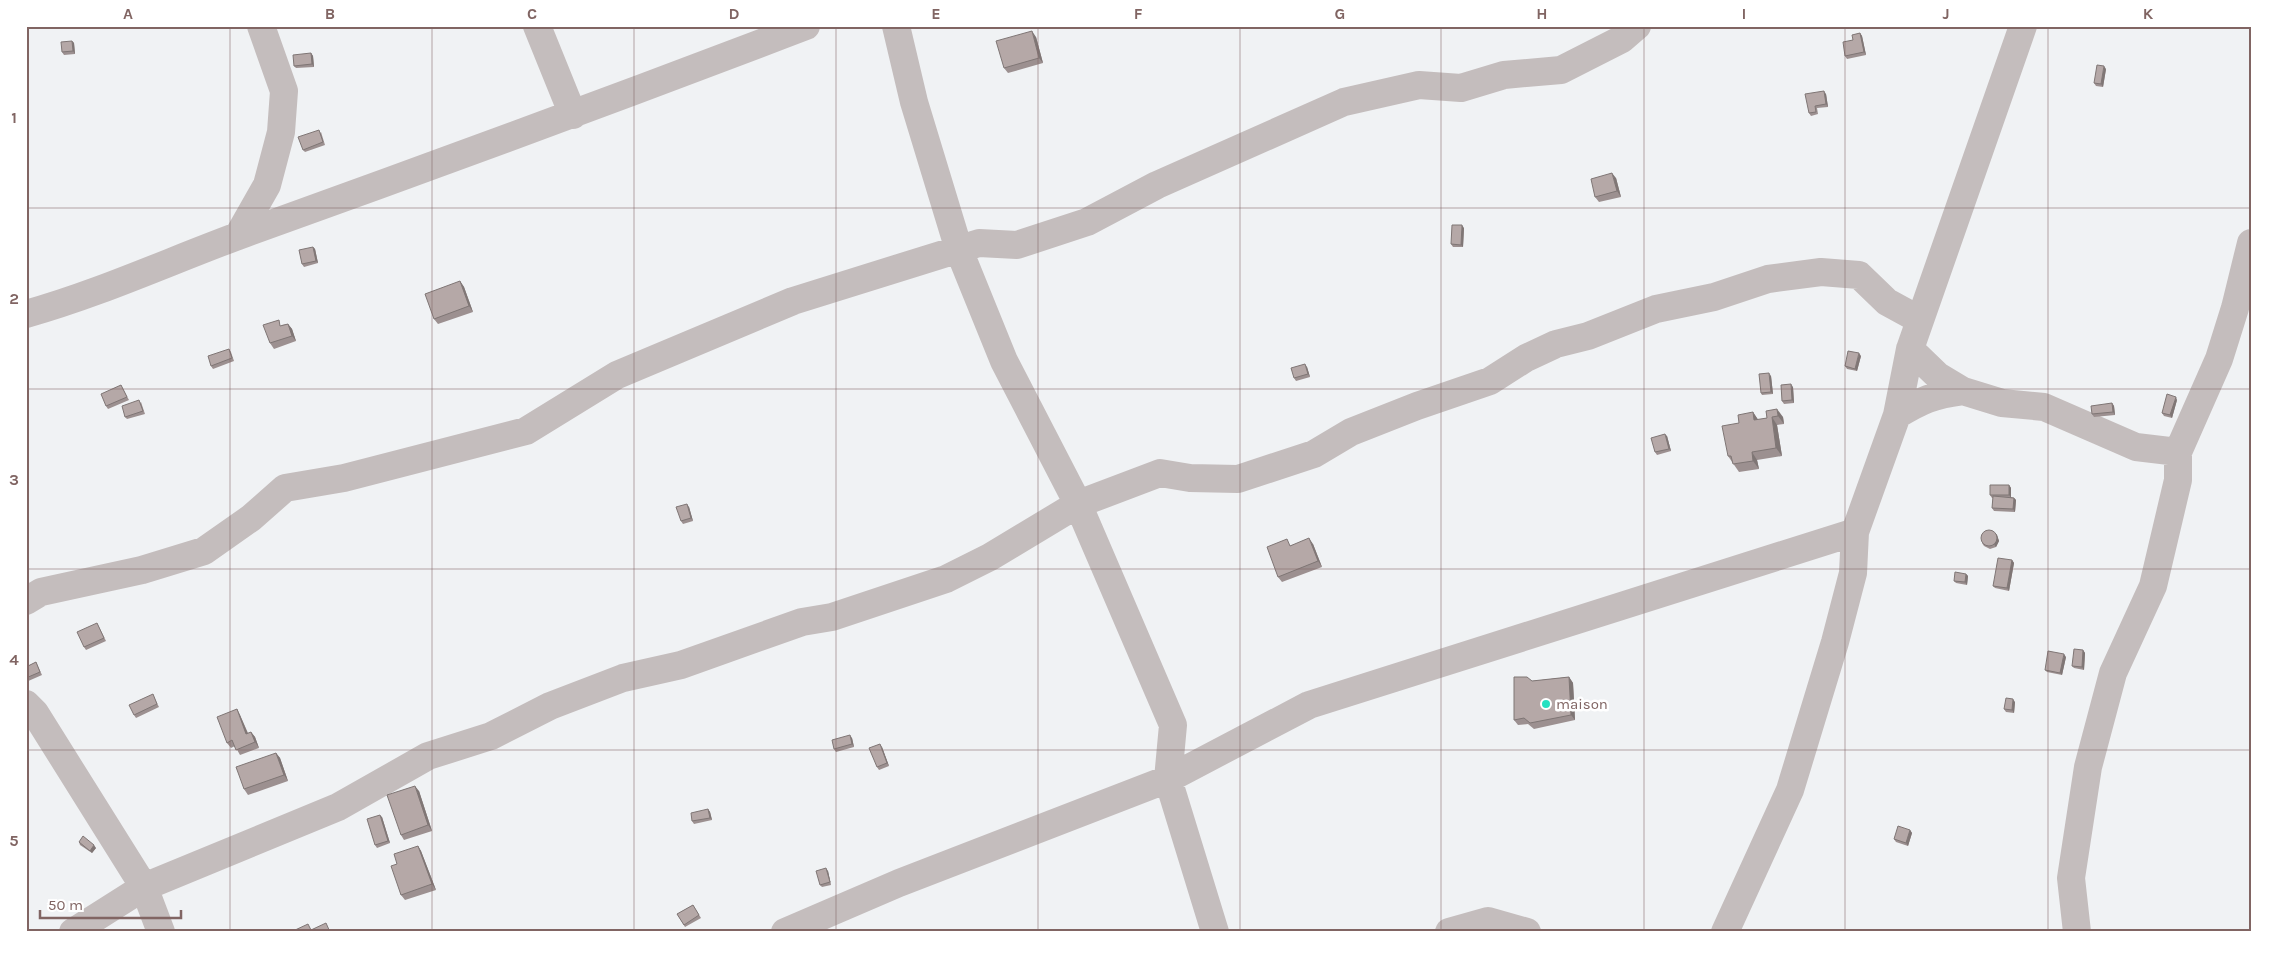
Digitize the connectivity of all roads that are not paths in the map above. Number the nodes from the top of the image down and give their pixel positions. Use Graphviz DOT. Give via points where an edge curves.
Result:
graph roads {
  1 [pos="261,26"];
  2 [pos="537,26"];
  3 [pos="806,26"];
  4 [pos="896,26"];
  5 [pos="1637,26"];
  6 [pos="2023,26"];
  7 [pos="573,115"];
  8 [pos="238,236"];
  9 [pos="2251,243"];
  10 [pos="959,250"];
  11 [pos="26,314"];
  12 [pos="1920,320"];
  13 [pos="1910,348"];
  14 [pos="1963,391"];
  15 [pos="1897,415"];
  16 [pos="2178,452"];
  17 [pos="1078,504"];
  18 [pos="1855,532"];
  19 [pos="26,601"];
  20 [pos="26,704"];
  21 [pos="1173,725"];
  22 [pos="1204,760"];
  23 [pos="1168,779"];
  24 [pos="144,887"];
  25 [pos="73,932"];
  26 [pos="161,932"];
  27 [pos="785,932"];
  28 [pos="1215,932"];
  29 [pos="1449,932"];
  30 [pos="1527,932"];
  31 [pos="1725,932"];
  32 [pos="2077,932"];
  1 -- 8 [label="street" via="284,91 281,132 267,185"];
  2 -- 7 [label="street"];
  3 -- 7 [label="street"];
  4 -- 10 [label="street" via="914,102"];
  5 -- 10 [label="street" via="1622,39 1561,70 1504,75 1461,88 1419,85 1344,102 1157,186 1087,222 1017,245 979,243"];
  6 -- 12 [label="street"];
  7 -- 8 [label="street"];
  8 -- 11 [label="street" via="57,306"];
  9 -- 16 [label="street" via="2219,358"];
  10 -- 17 [label="street" via="1004,361"];
  10 -- 19 [label="street" via="793,301 617,375 526,431 344,478 285,488 251,518 204,551 142,570 41,592"];
  12 -- 13 [label="street"];
  12 -- 17 [label="street" via="1887,302 1859,275 1821,272 1768,279 1714,297 1656,309 1588,336 1556,344 1526,358 1490,382 1351,432 1314,454 1238,478 1190,478 1160,473"];
  13 -- 14 [label="street" via="1938,376"];
  13 -- 15 [label="street"];
  14 -- 15 [label="street" via="1924,399"];
  14 -- 16 [label="street" via="2002,403 2044,407 2136,447"];
  15 -- 18 [label="street"];
  16 -- 32 [label="street" via="2178,480 2153,586 2113,673 2088,767 2071,878"];
  17 -- 21 [label="street"];
  17 -- 24 [label="street" via="946,580 832,617 802,622 689,662 593,689 550,706 491,736 428,756 338,807"];
  18 -- 22 [label="street" via="1309,705"];
  18 -- 31 [label="street" via="1850,582 1835,642 1790,790"];
  20 -- 24 [label="street" via="35,713"];
  21 -- 22 [label="street"];
  21 -- 23 [label="street"];
  22 -- 23 [label="street"];
  23 -- 27 [label="street" via="899,883"];
  23 -- 28 [label="street"];
  24 -- 25 [label="street"];
  24 -- 26 [label="street"];
  29 -- 30 [label="street" via="1488,922"];
}
